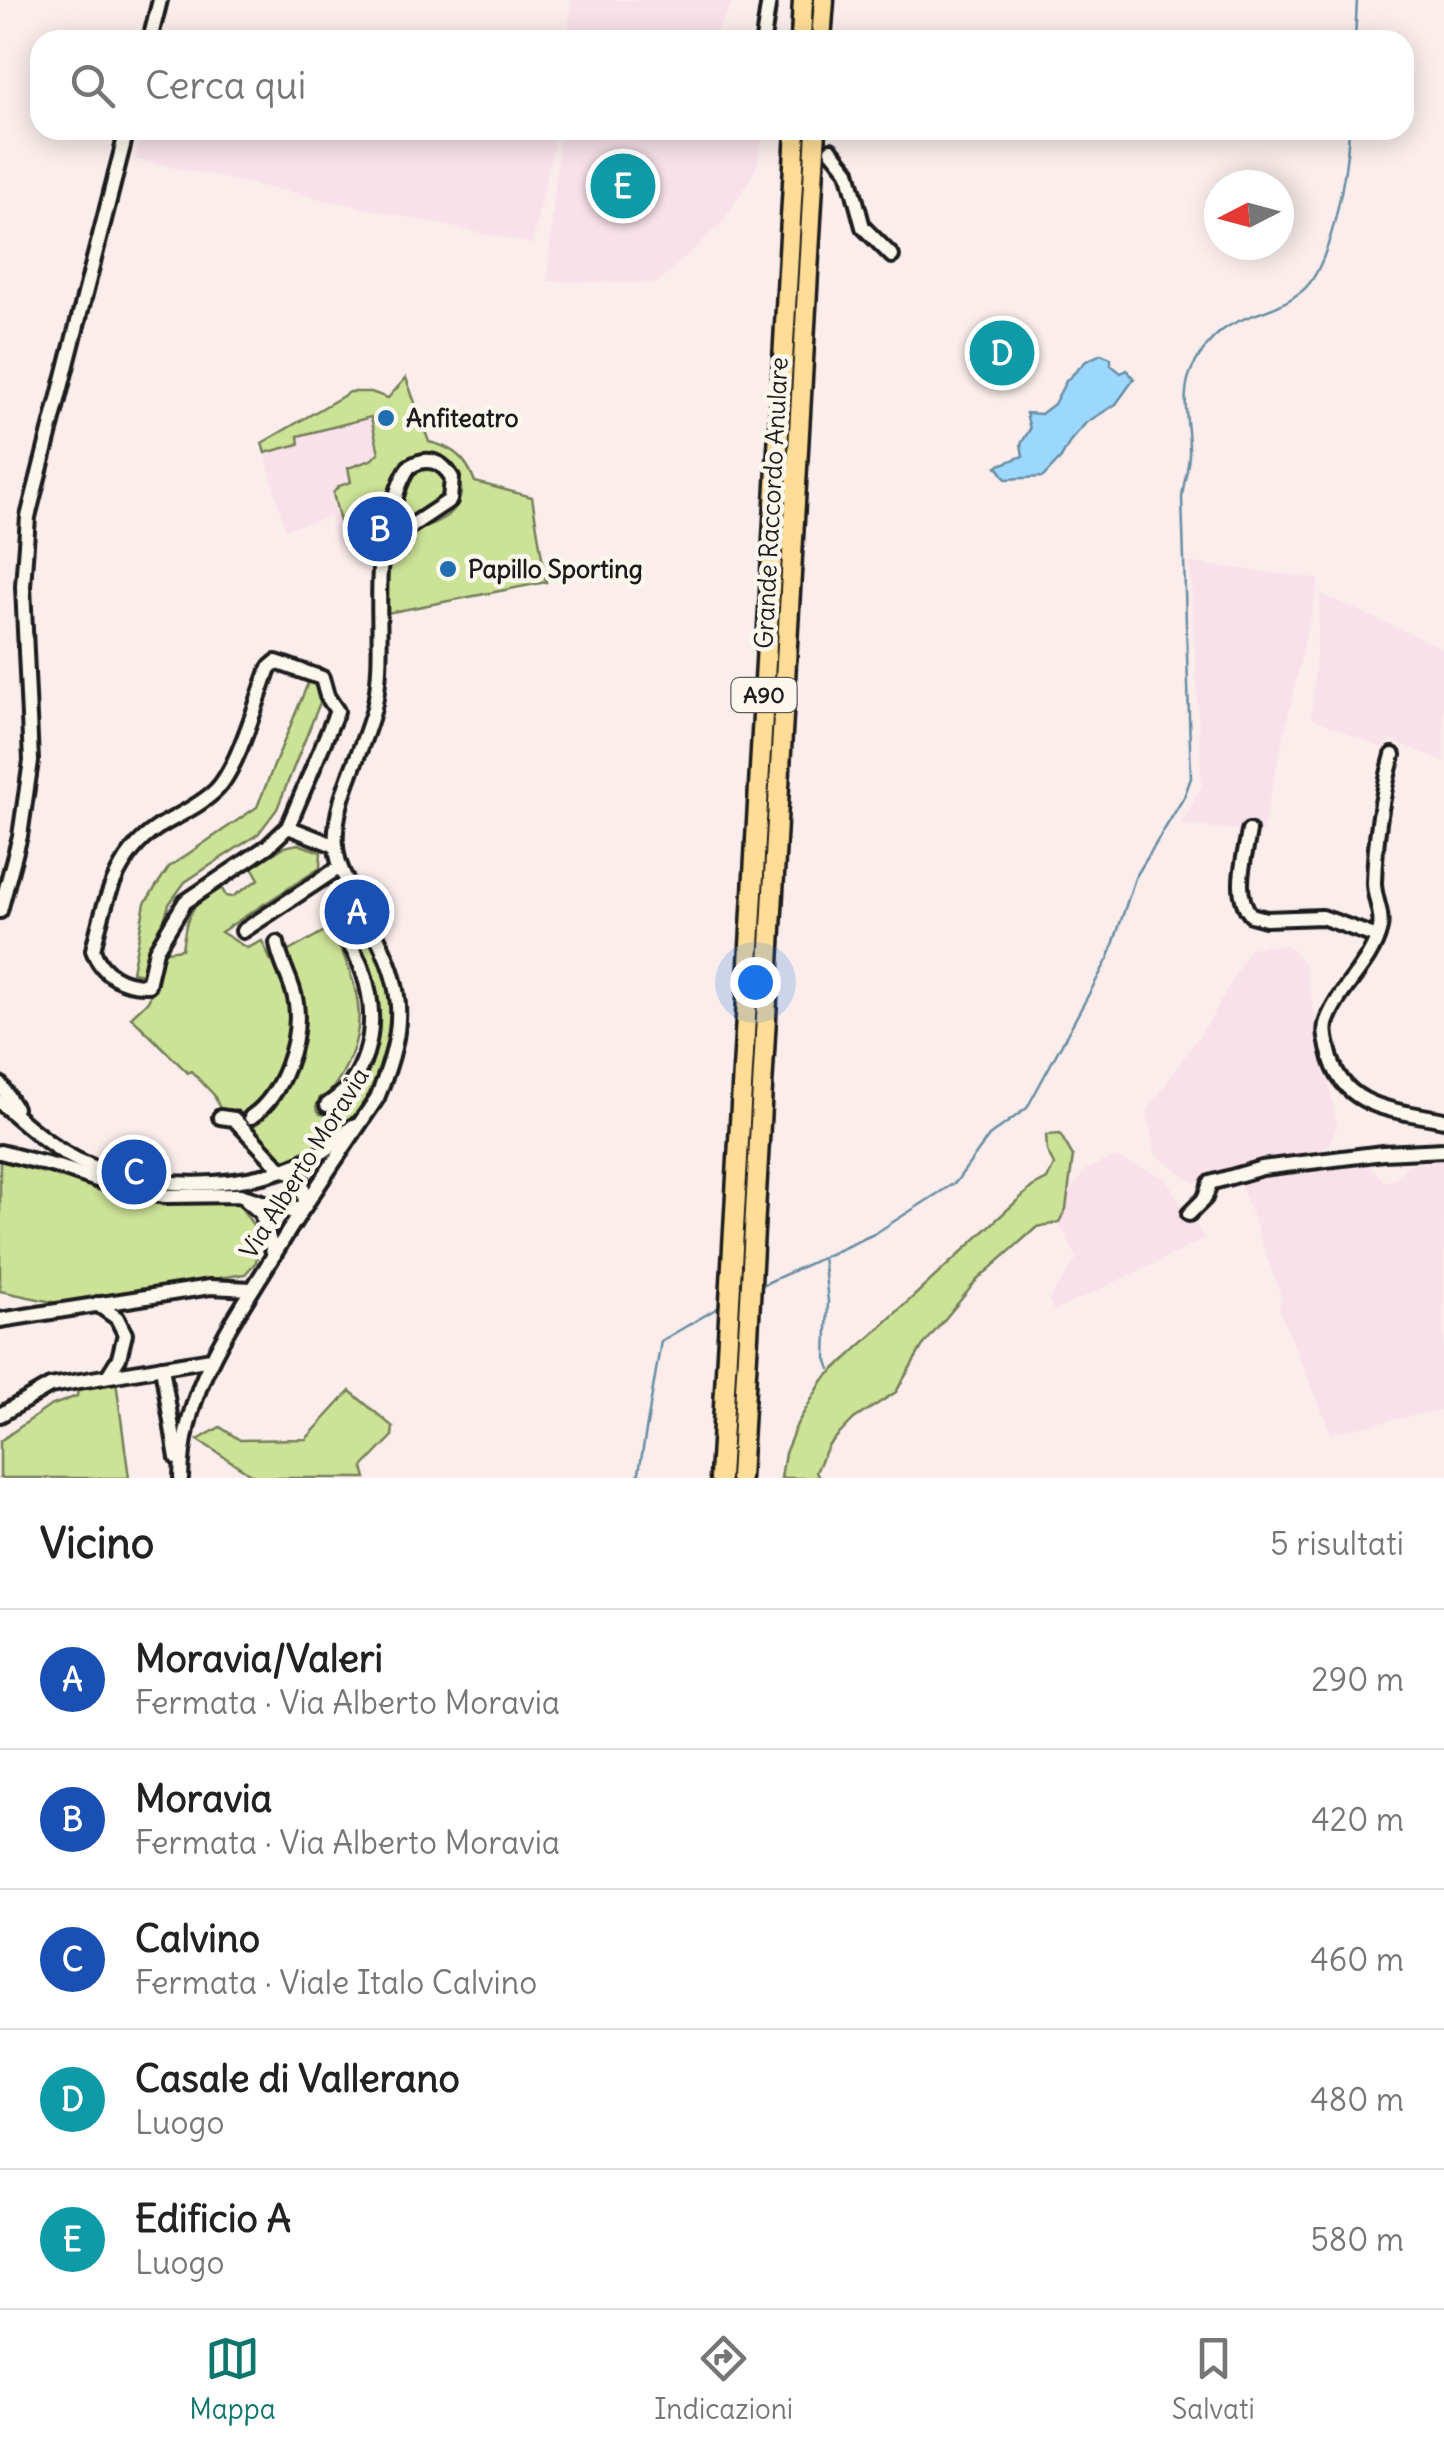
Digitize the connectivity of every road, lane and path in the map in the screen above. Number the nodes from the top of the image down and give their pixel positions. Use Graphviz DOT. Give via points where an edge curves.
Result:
graph roads {
  1 [pos="160,0"];
  2 [pos="769,0"];
  3 [pos="795,0"];
  4 [pos="803,0"];
  5 [pos="824,0"];
  6 [pos="152,30"];
  7 [pos="764,30"];
  8 [pos="797,30"];
  9 [pos="799,30"];
  10 [pos="822,30"];
  11 [pos="124,140"];
  12 [pos="795,140"];
  13 [pos="815,140"];
  14 [pos="831,150"];
  15 [pos="892,256"];
  16 [pos="386,542"];
  17 [pos="1393,755"];
  18 [pos="288,827"];
  19 [pos="1250,831"];
  20 [pos="336,846"];
  21 [pos="340,868"];
  22 [pos="0,912"];
  23 [pos="338,929"];
  24 [pos="374,930"];
  25 [pos="243,932"];
  26 [pos="1377,937"];
  27 [pos="277,942"];
  28 [pos="351,944"];
  29 [pos="0,1084"];
  30 [pos="0,1102"];
  31 [pos="327,1106"];
  32 [pos="366,1114"];
  33 [pos="220,1117"];
  34 [pos="251,1117"];
  35 [pos="1444,1120"];
  36 [pos="30,1126"];
  37 [pos="1444,1150"];
  38 [pos="0,1152"];
  39 [pos="281,1169"];
  40 [pos="240,1195"];
  41 [pos="305,1206"];
  42 [pos="1189,1214"];
  43 [pos="274,1255"];
  44 [pos="252,1289"];
  45 [pos="97,1304"];
  46 [pos="0,1320"];
  47 [pos="212,1360"];
  48 [pos="162,1366"];
  49 [pos="108,1374"];
  50 [pos="0,1415"];
  51 [pos="181,1478"];
  52 [pos="720,1478"];
  53 [pos="740,1478"];
  1 -- 6 [label="street"];
  2 -- 7 [label="street"];
  3 -- 8 [label="highway"];
  4 -- 9 [label="highway"];
  5 -- 10 [label="highway"];
  11 -- 22 [label="street" via="28,516 23,573 32,761"];
  12 -- 52 [label="highway, Grande Raccordo Anulare / A90"];
  13 -- 53 [label="highway, Grande Raccordo Anulare / A90"];
  14 -- 15 [label="street" via="848,171 862,227"];
  16 -- 16 [label="street, Via Alberto Moravia" via="450,500 452,478 442,464 419,461 405,472"];
  16 -- 20 [label="street, Via Alberto Moravia" via="375,700 342,803"];
  17 -- 26 [label="street" via="1374,882 1381,914"];
  18 -- 18 [label="street" via="338,711 322,678 282,662 270,666 230,771 216,790 152,832 114,878 93,950 97,961 119,981 148,985 156,950 185,902"];
  18 -- 20 [label="street"];
  19 -- 26 [label="street" via="1240,890 1251,915 1322,918"];
  20 -- 21 [label="street, Via Alberto Moravia"];
  21 -- 24 [label="street, Via Alberto Moravia"];
  21 -- 25 [label="street"];
  23 -- 28 [label="street"];
  24 -- 28 [label="street"];
  24 -- 32 [label="street, Via Alberto Moravia" via="395,980 399,1025 393,1059"];
  26 -- 35 [label="street" via="1326,1023 1332,1064 1342,1082 1378,1108"];
  27 -- 34 [label="street" via="296,1006 292,1050 268,1106"];
  28 -- 31 [label="street" via="368,986 368,1048 350,1085"];
  29 -- 36 [label="street"];
  30 -- 36 [label="street"];
  32 -- 39 [label="street" via="324,1152"];
  32 -- 41 [label="street, Via Alberto Moravia"];
  33 -- 39 [label="street" via="234,1119"];
  36 -- 39 [label="street" via="67,1155 144,1181 180,1184"];
  37 -- 42 [label="street" via="1243,1172 1211,1182"];
  38 -- 40 [label="street" via="122,1189"];
  39 -- 41 [label="street" via="302,1181"];
  40 -- 41 [label="street" via="290,1211"];
  40 -- 43 [label="street" via="261,1214"];
  41 -- 43 [label="street, Via Alberto Moravia"];
  43 -- 44 [label="street, Via Alberto Moravia"];
  44 -- 45 [label="street, Via Alberto Moravia" via="210,1287"];
  44 -- 47 [label="street, Via Alberto Moravia"];
  45 -- 46 [label="street, Via Alberto Moravia"];
  45 -- 49 [label="street" via="126,1334"];
  47 -- 48 [label="street"];
  47 -- 51 [label="street, Via Alberto Moravia" via="184,1439"];
  48 -- 49 [label="street"];
  48 -- 51 [label="street"];
  49 -- 50 [label="street" via="50,1386"];
}
